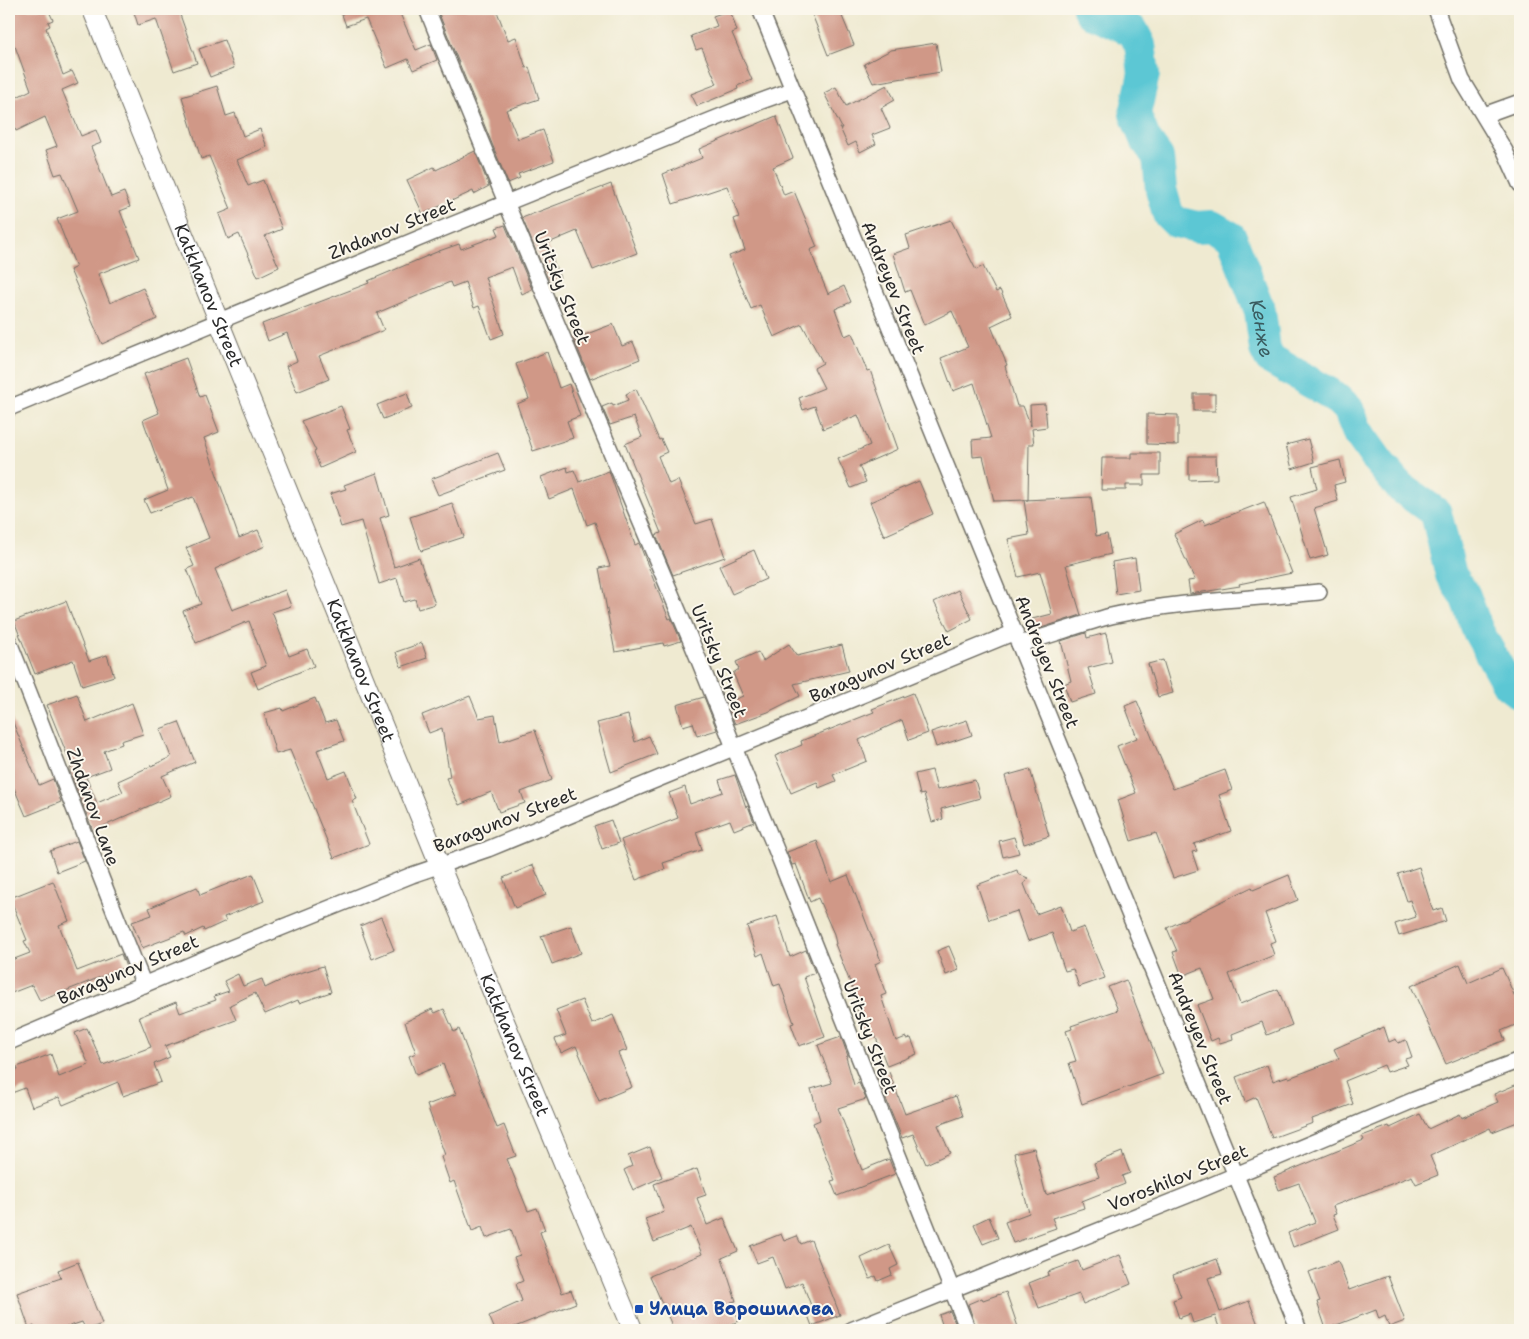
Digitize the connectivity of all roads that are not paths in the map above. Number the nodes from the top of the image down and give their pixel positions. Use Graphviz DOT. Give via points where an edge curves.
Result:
graph roads {
  1 [pos="92,9"];
  2 [pos="427,9"];
  3 [pos="760,9"];
  4 [pos="1436,9"];
  5 [pos="792,90"];
  6 [pos="1520,102"];
  7 [pos="1484,115"];
  8 [pos="1520,184"];
  9 [pos="508,203"];
  10 [pos="220,321"];
  11 [pos="9,408"];
  12 [pos="1319,592"];
  13 [pos="1017,638"];
  14 [pos="9,642"];
  15 [pos="734,748"];
  16 [pos="440,866"];
  17 [pos="144,985"];
  18 [pos="9,1042"];
  19 [pos="1520,1060"];
  20 [pos="1236,1175"];
  21 [pos="952,1291"];
  22 [pos="633,1330"];
  23 [pos="851,1330"];
  24 [pos="968,1330"];
  25 [pos="1299,1330"];
  1 -- 10 [label="street, Katkhanov Street"];
  2 -- 9 [label="street, Uritsky Street"];
  3 -- 5 [label="street, Andreyev Street"];
  4 -- 7 [label="street" via="1462,80"];
  5 -- 9 [label="street, Zhdanov Street"];
  5 -- 13 [label="street, Andreyev Street"];
  6 -- 7 [label="street"];
  7 -- 8 [label="street"];
  9 -- 10 [label="street, Zhdanov Street"];
  9 -- 15 [label="street, Uritsky Street" via="577,376 707,677"];
  10 -- 11 [label="street, Zhdanov Street"];
  10 -- 16 [label="street, Katkhanov Street"];
  12 -- 13 [label="street, Baragunov Street" via="1129,613"];
  13 -- 15 [label="street, Baragunov Street"];
  13 -- 20 [label="street, Andreyev Street"];
  14 -- 17 [label="street, Zhdanov Lane"];
  15 -- 16 [label="street, Baragunov Street"];
  15 -- 21 [label="street, Uritsky Street"];
  16 -- 17 [label="street, Baragunov Street"];
  16 -- 22 [label="street, Katkhanov Street"];
  17 -- 18 [label="street, Baragunov Street"];
  19 -- 20 [label="street, Voroshilov Street" via="1414,1100"];
  20 -- 21 [label="street, Voroshilov Street"];
  20 -- 25 [label="street, Andreyev Street"];
  21 -- 23 [label="street, Voroshilov Street"];
  21 -- 24 [label="street, Uritsky Street"];
}
